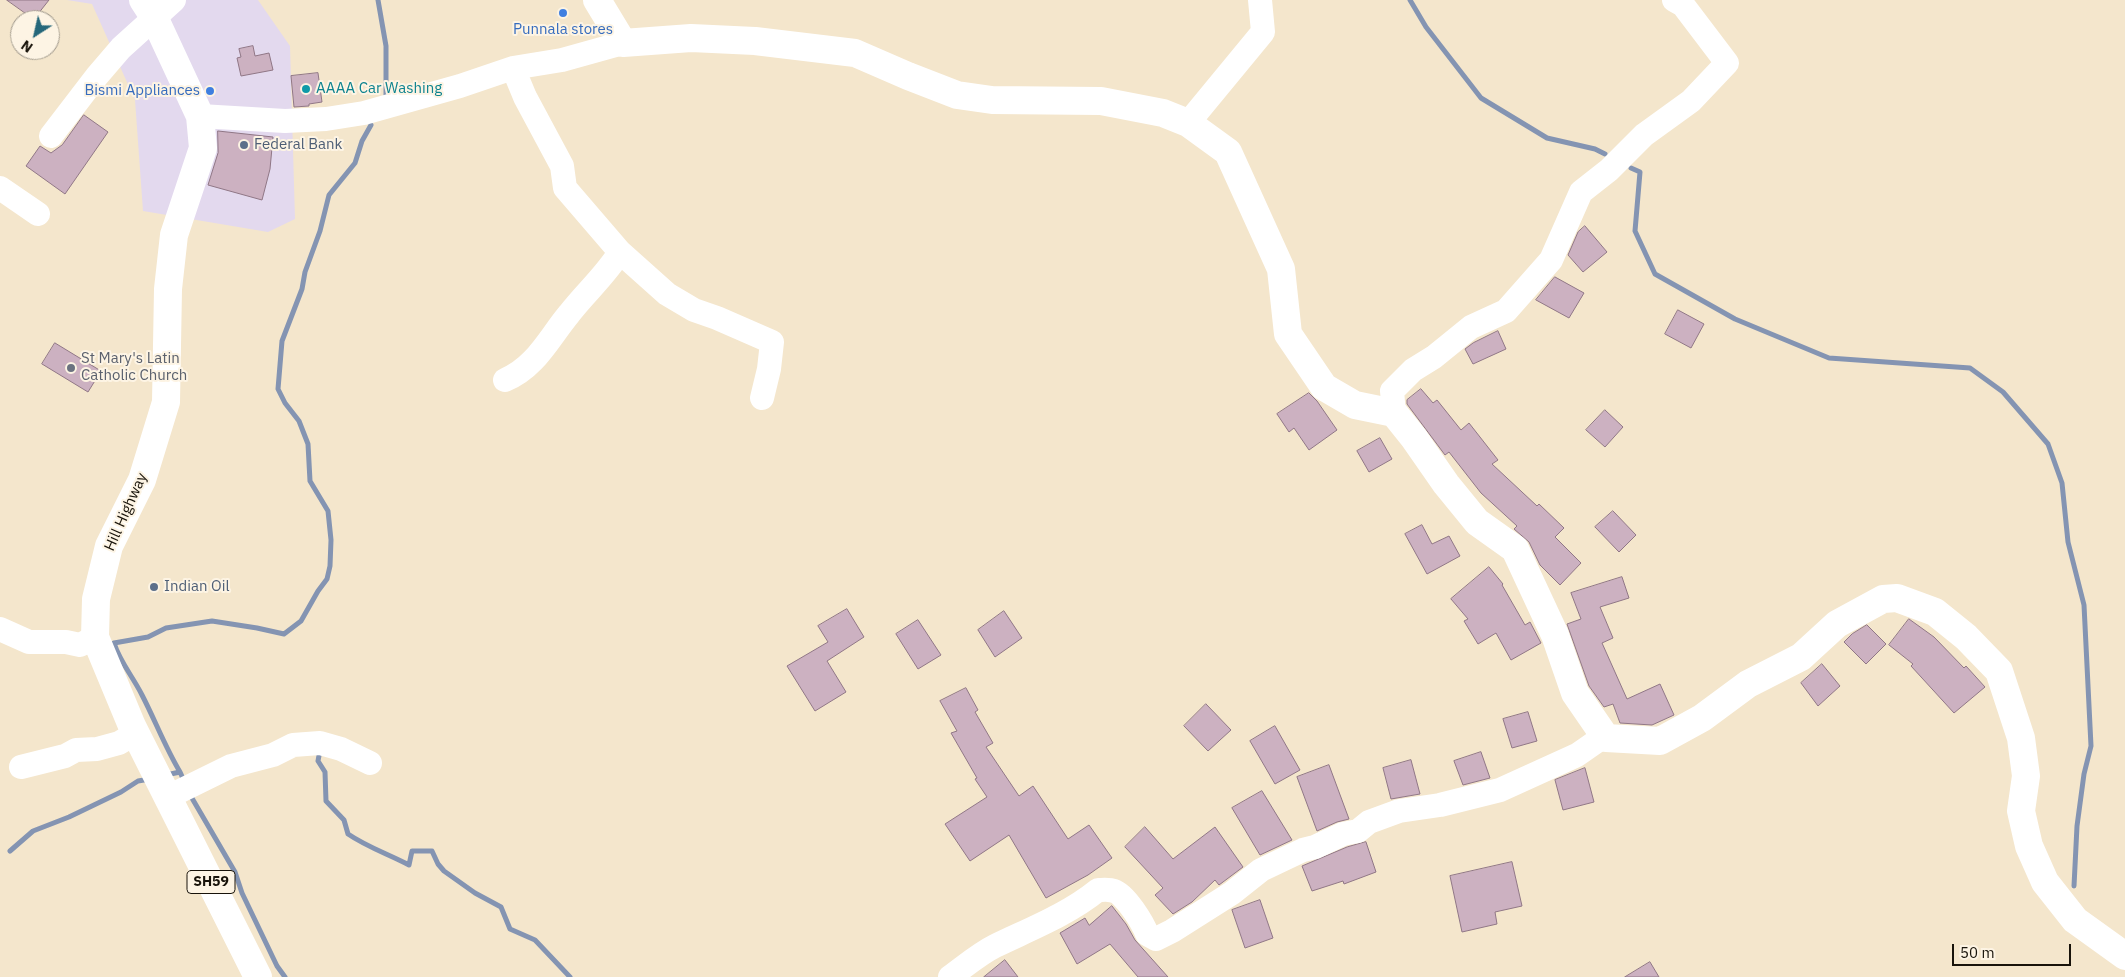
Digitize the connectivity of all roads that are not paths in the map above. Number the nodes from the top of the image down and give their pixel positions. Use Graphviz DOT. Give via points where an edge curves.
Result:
graph roads {
  1 [pos="597,0"];
  2 [pos="1260,0"];
  3 [pos="1674,0"];
  4 [pos="157,6"];
  5 [pos="622,43"];
  6 [pos="513,68"];
  7 [pos="200,116"];
  8 [pos="1188,123"];
  9 [pos="51,136"];
  10 [pos="0,188"];
  11 [pos="38,214"];
  12 [pos="620,252"];
  13 [pos="505,380"];
  14 [pos="762,398"];
  15 [pos="1394,413"];
  16 [pos="0,629"];
  17 [pos="95,637"];
  18 [pos="136,733"];
  19 [pos="1603,734"];
  20 [pos="370,762"];
  21 [pos="21,766"];
  22 [pos="162,783"];
  23 [pos="2125,956"];
  24 [pos="258,977"];
  25 [pos="950,977"];
  1 -- 5 [label="main road"];
  2 -- 8 [label="street" via="1263,32"];
  3 -- 15 [label="street" via="1684,6 1727,63 1690,101 1644,135 1581,192 1551,260 1532,284 1506,312 1471,327 1413,370 1392,391"];
  4 -- 7 [label="main road, Hill Highway / SH59"];
  4 -- 9 [label="street"];
  5 -- 6 [label="street" via="562,60"];
  5 -- 8 [label="main road" via="691,38 755,41 855,53 957,95 992,100 1101,101 1163,113"];
  6 -- 7 [label="street" via="364,113 326,119"];
  6 -- 12 [label="street" via="562,166 565,188"];
  7 -- 17 [label="main road, Hill Highway / SH59" via="204,148 174,235 168,289 166,402 142,480 109,546 96,599"];
  8 -- 15 [label="main road" via="1228,152 1281,269 1288,334 1324,387 1356,405"];
  10 -- 11 [label="street"];
  12 -- 13 [label="street" via="607,273 593,285 535,359"];
  12 -- 14 [label="street" via="667,294 694,310 772,342"];
  15 -- 19 [label="main road" via="1477,522 1515,549 1555,635 1575,693"];
  16 -- 17 [label="street" via="29,642 80,645"];
  17 -- 18 [label="main road, Hill Highway / SH59"];
  18 -- 21 [label="street" via="97,750 76,750 65,756"];
  18 -- 22 [label="main road, Hill Highway / SH59"];
  19 -- 23 [label="main road" via="1606,738 1660,741 1702,718 1748,684 1801,657 1837,624 1883,599 1897,598 1935,612 1966,636 1999,671 2021,738 2026,776 2021,811 2029,846 2045,882 2075,920"];
  19 -- 25 [label="street" via="1576,754 1500,790 1399,811 1303,850 1262,870 1232,893 1156,939 1147,934 1126,901 1114,891 1098,890 1052,920 993,948"];
  20 -- 22 [label="street" via="320,743 293,745 273,755"];
  22 -- 24 [label="main road, Hill Highway / SH59"];
}
